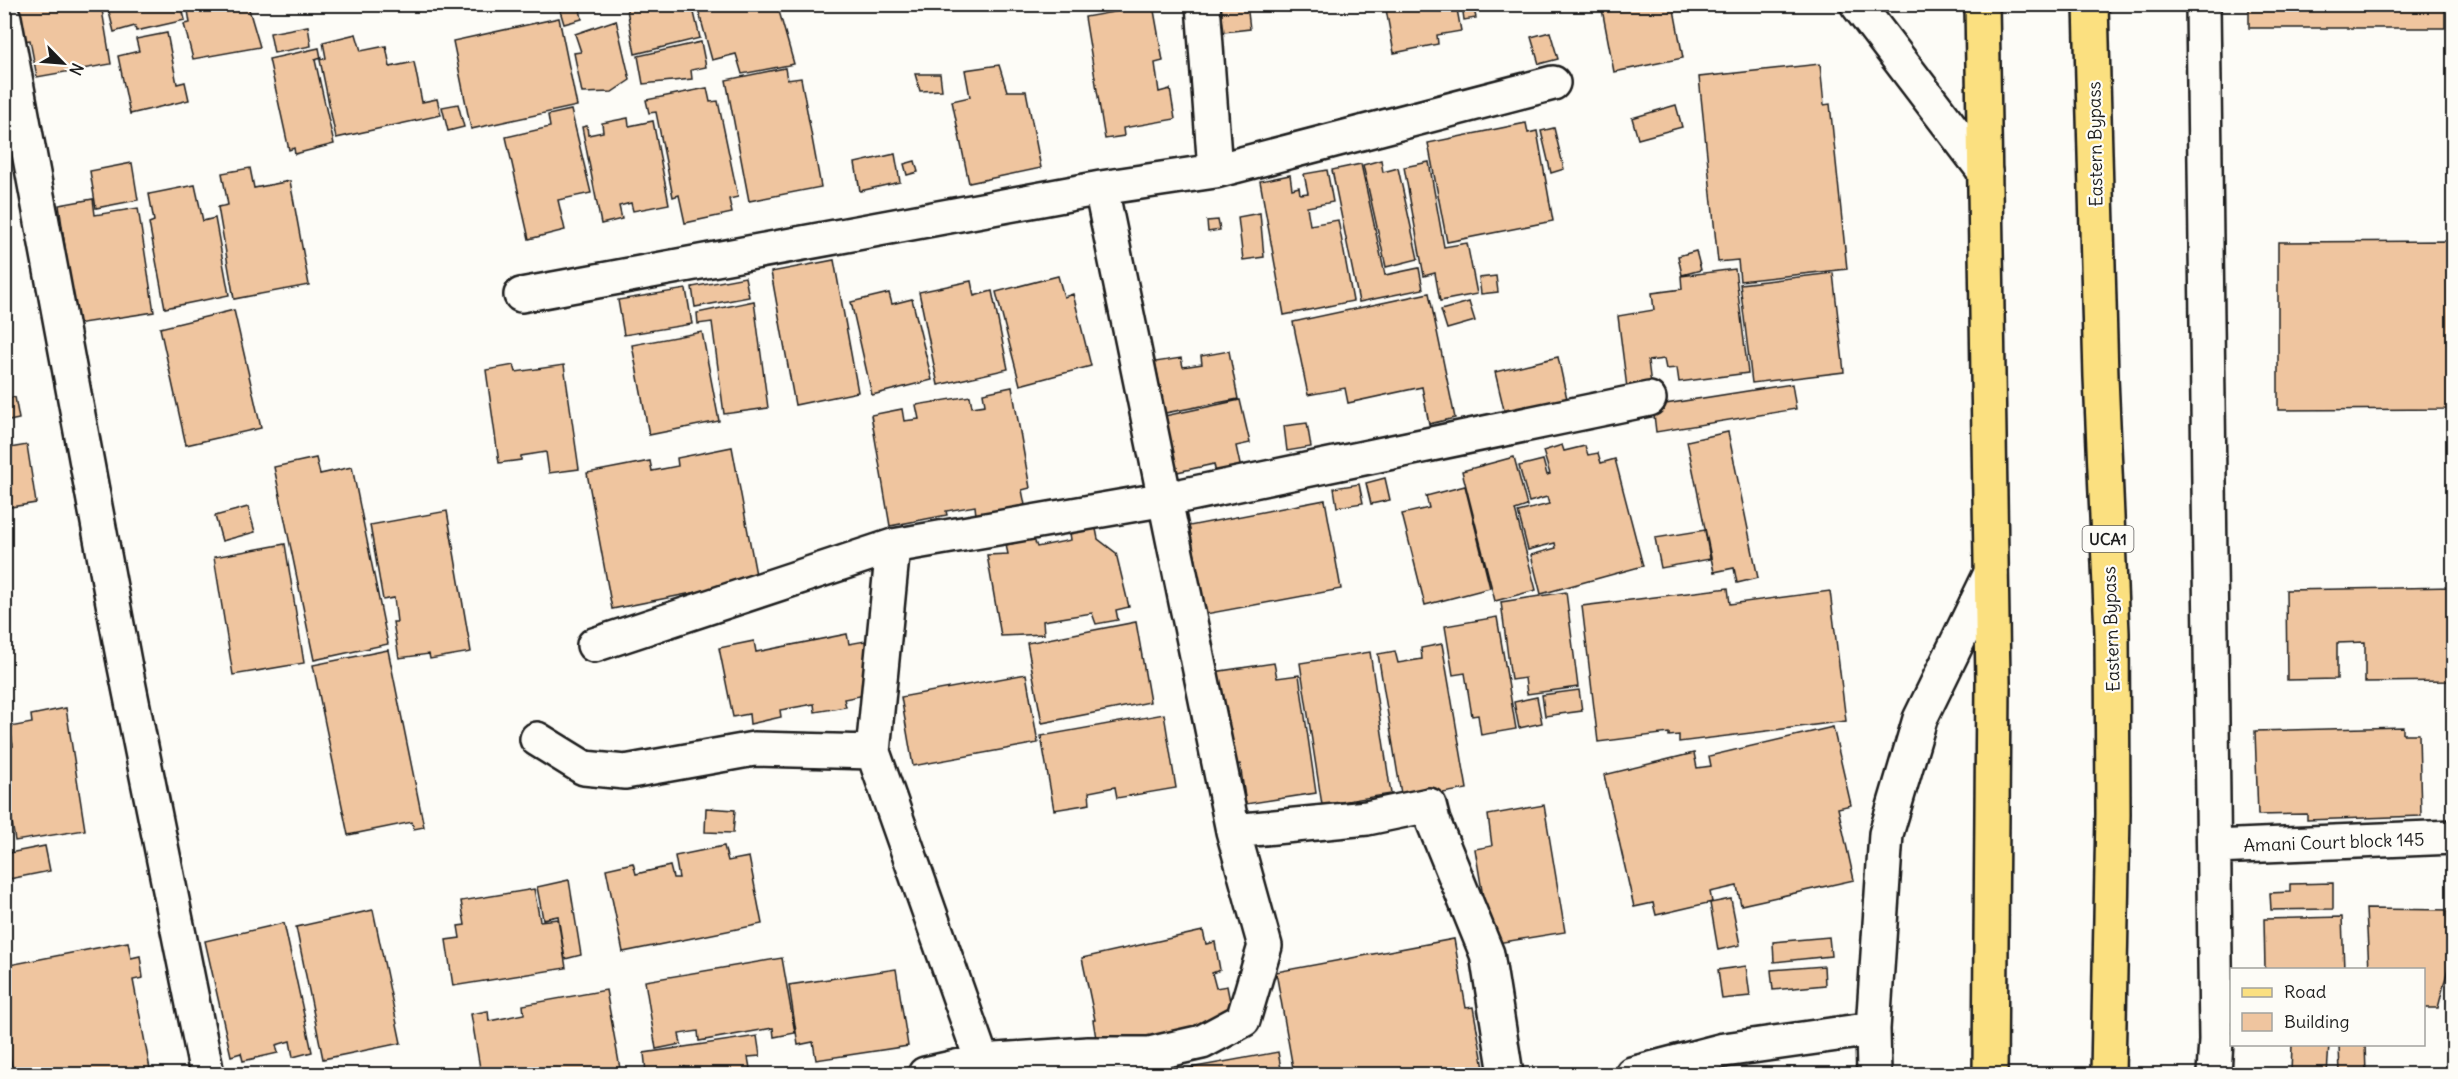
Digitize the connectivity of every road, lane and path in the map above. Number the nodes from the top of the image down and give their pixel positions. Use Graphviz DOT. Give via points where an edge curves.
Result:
graph roads {
  1 [pos="1203,4"];
  2 [pos="1857,4"];
  3 [pos="1982,4"];
  4 [pos="2091,4"];
  5 [pos="2203,4"];
  6 [pos="4,18"];
  7 [pos="1553,83"];
  8 [pos="1215,171"];
  9 [pos="1985,172"];
  10 [pos="1101,188"];
  11 [pos="521,295"];
  12 [pos="1649,399"];
  13 [pos="1166,499"];
  14 [pos="893,546"];
  15 [pos="1991,573"];
  16 [pos="594,645"];
  17 [pos="537,739"];
  18 [pos="873,752"];
  19 [pos="1233,831"];
  20 [pos="2454,837"];
  21 [pos="2214,847"];
  22 [pos="1873,1029"];
  23 [pos="982,1061"];
  24 [pos="1724,1062"];
  25 [pos="1084,1064"];
  26 [pos="207,1074"];
  27 [pos="925,1074"];
  28 [pos="1506,1074"];
  29 [pos="1632,1074"];
  30 [pos="1874,1074"];
  31 [pos="1990,1074"];
  32 [pos="2108,1074"];
  33 [pos="2214,1074"];
  1 -- 8 [label="street"];
  2 -- 9 [label="street"];
  3 -- 9 [label="main road"];
  4 -- 32 [label="main road, Eastern Bypass / UCA1" via="2112,633"];
  5 -- 21 [label="street"];
  6 -- 26 [label="street" via="124,662"];
  7 -- 8 [label="street"];
  8 -- 10 [label="street"];
  9 -- 15 [label="main road"];
  10 -- 11 [label="street"];
  10 -- 13 [label="street"];
  12 -- 13 [label="street"];
  13 -- 14 [label="street"];
  13 -- 19 [label="street"];
  14 -- 16 [label="street"];
  14 -- 18 [label="street"];
  15 -- 22 [label="street" via="1920,719 1886,834"];
  15 -- 31 [label="main road"];
  17 -- 18 [label="street" via="584,768 625,772 754,749"];
  18 -- 23 [label="street"];
  19 -- 25 [label="street" via="1265,946 1243,1020 1202,1042"];
  19 -- 28 [label="street" via="1367,818 1429,805 1487,954"];
  20 -- 21 [label="street, Amani Court block 145"];
  21 -- 33 [label="street"];
  22 -- 24 [label="street"];
  22 -- 30 [label="street"];
  23 -- 25 [label="street"];
  23 -- 27 [label="street"];
  24 -- 29 [label="street"];
}
